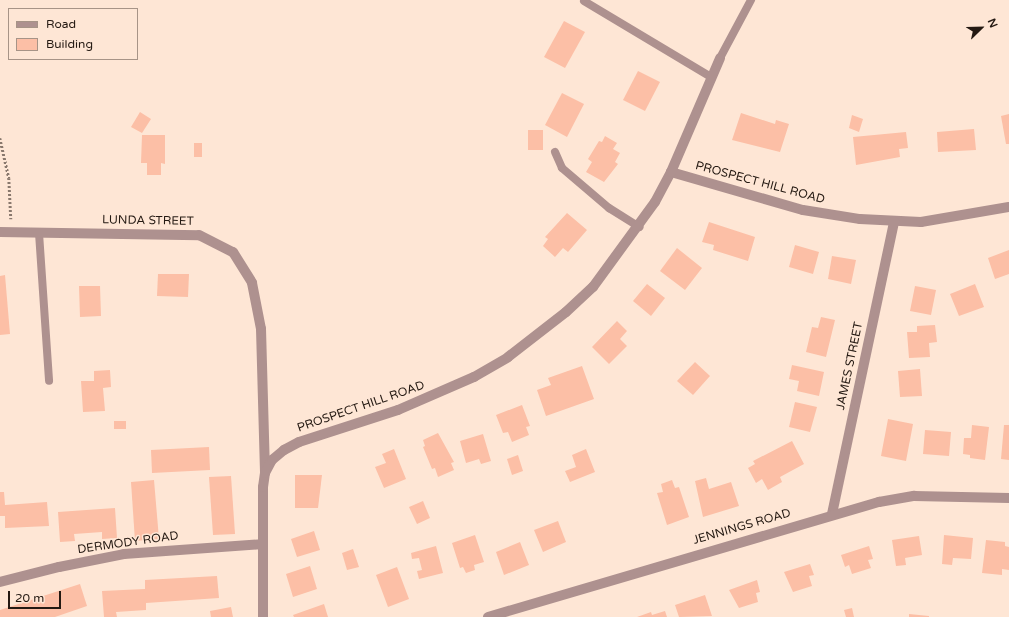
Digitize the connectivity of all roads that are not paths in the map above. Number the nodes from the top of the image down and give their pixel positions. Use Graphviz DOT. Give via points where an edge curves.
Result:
graph roads {
  1 [pos="751,0"];
  2 [pos="584,1"];
  3 [pos="720,58"];
  4 [pos="711,77"];
  5 [pos="555,152"];
  6 [pos="671,172"];
  7 [pos="1009,207"];
  8 [pos="894,222"];
  9 [pos="639,227"];
  10 [pos="0,232"];
  11 [pos="39,233"];
  12 [pos="49,381"];
  13 [pos="265,472"];
  14 [pos="1009,498"];
  15 [pos="832,514"];
  16 [pos="262,544"];
  17 [pos="0,582"];
  18 [pos="263,617"];
  19 [pos="488,617"];
  1 -- 3 [label="lane"];
  2 -- 4 [label="lane"];
  3 -- 4 [label="street, PROSPECT HILL ROAD"];
  4 -- 6 [label="street, PROSPECT HILL ROAD"];
  5 -- 9 [label="lane" via="562,168 609,208"];
  6 -- 8 [label="street, PROSPECT HILL ROAD" via="803,210"];
  6 -- 9 [label="street, PROSPECT HILL ROAD"];
  7 -- 8 [label="street, PROSPECT HILL ROAD" via="956,218"];
  8 -- 15 [label="street, JAMES STREET"];
  9 -- 13 [label="street, PROSPECT HILL ROAD" via="593,287 539,336 508,357 474,377 398,410 298,442 272,460"];
  10 -- 11 [label="street, LUNDA STREET"];
  11 -- 12 [label="lane"];
  11 -- 13 [label="street, LUNDA STREET" via="199,235 232,252 252,283 261,329"];
  13 -- 16 [label="street"];
  14 -- 15 [label="street, JENNINGS ROAD" via="914,496"];
  15 -- 19 [label="street, JENNINGS ROAD"];
  16 -- 17 [label="street, DERMODY ROAD" via="124,554"];
  16 -- 18 [label="street"];
}
